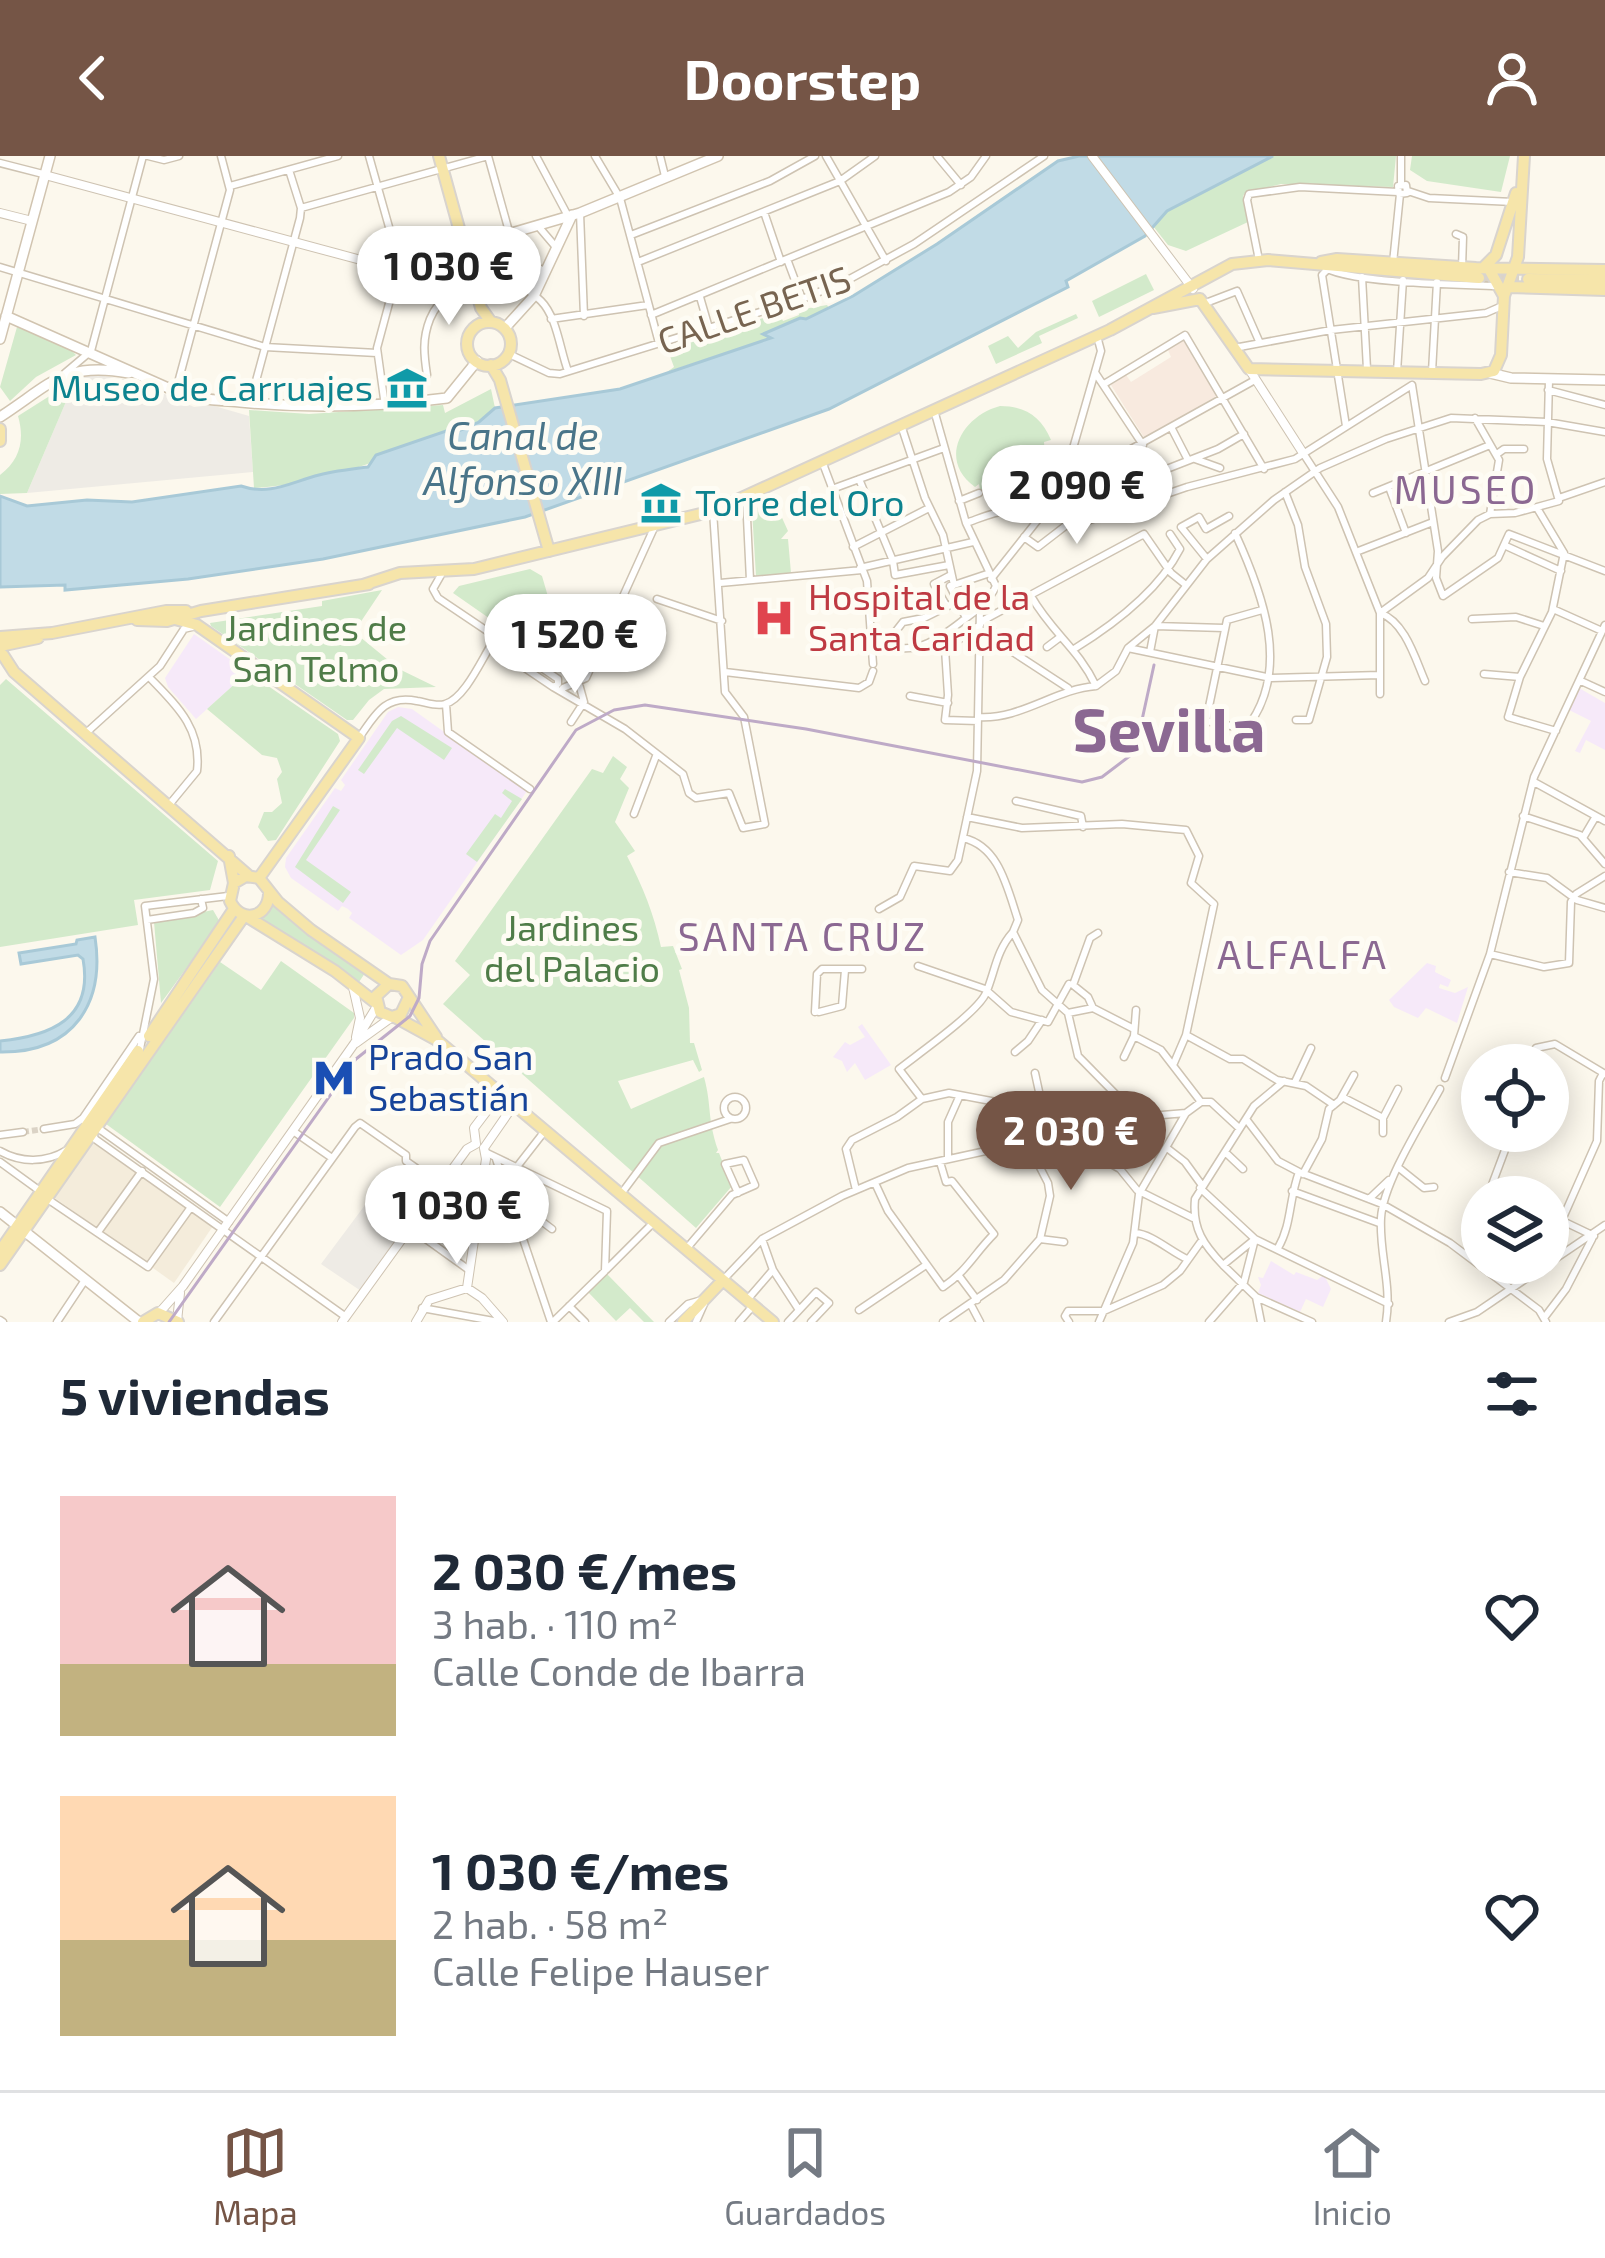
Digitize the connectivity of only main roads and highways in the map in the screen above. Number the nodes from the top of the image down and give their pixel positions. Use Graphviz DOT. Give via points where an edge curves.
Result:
graph roads {
  1 [pos="50,156"];
  2 [pos="718,156"];
  3 [pos="1525,156"];
  4 [pos="440,162"];
  5 [pos="1520,185"];
  6 [pos="573,215"];
  7 [pos="464,247"];
  8 [pos="1322,267"];
  9 [pos="1489,268"];
  10 [pos="1515,268"];
  11 [pos="1605,270"];
  12 [pos="1528,278"];
  13 [pos="1605,280"];
  14 [pos="1605,290"];
  15 [pos="1504,293"];
  16 [pos="481,308"];
  17 [pos="1149,308"];
  18 [pos="3,315"];
  19 [pos="491,322"];
  20 [pos="475,328"];
  21 [pos="505,328"];
  22 [pos="0,339"];
  23 [pos="500,361"];
  24 [pos="477,362"];
  25 [pos="1490,373"];
  26 [pos="134,374"];
  27 [pos="1605,380"];
  28 [pos="0,417"];
  29 [pos="0,429"];
  30 [pos="0,441"];
  31 [pos="549,551"];
  32 [pos="201,611"];
  33 [pos="136,620"];
  34 [pos="185,624"];
  35 [pos="2,655"];
  36 [pos="228,854"];
  37 [pos="254,877"];
  38 [pos="232,889"];
  39 [pos="269,891"];
  40 [pos="241,914"];
  41 [pos="389,984"];
  42 [pos="409,997"];
  43 [pos="376,1005"];
  44 [pos="393,1017"];
  45 [pos="437,1040"];
  46 [pos="85,1126"];
  47 [pos="62,1168"];
  48 [pos="42,1195"];
  49 [pos="1,1213"];
  50 [pos="20,1227"];
  51 [pos="6,1247"];
  52 [pos="0,1265"];
  53 [pos="723,1280"];
  54 [pos="694,1317"];
  55 [pos="135,1320"];
  56 [pos="177,1321"];
  57 [pos="683,1322"];
  58 [pos="771,1322"];
  1 -- 18 [label="main road"];
  2 -- 6 [label="main road"];
  3 -- 5 [label="main road"];
  4 -- 7 [label="main road"];
  5 -- 9 [label="main road"];
  5 -- 10 [label="main road"];
  6 -- 7 [label="main road"];
  6 -- 21 [label="main road" via="534,296"];
  7 -- 16 [label="main road"];
  8 -- 9 [label="main road"];
  8 -- 9 [label="main road" via="1337,259"];
  8 -- 17 [label="main road" via="1259,260 1225,266"];
  9 -- 10 [label="main road"];
  9 -- 15 [label="main road"];
  10 -- 11 [label="main road"];
  10 -- 15 [label="main road"];
  12 -- 13 [label="main road"];
  14 -- 15 [label="main road"];
  15 -- 25 [label="main road" via="1500,362"];
  16 -- 19 [label="main road"];
  16 -- 20 [label="main road"];
  17 -- 25 [label="main road" via="1202,302 1252,375"];
  17 -- 31 [label="main road" via="713,511"];
  18 -- 22 [label="main road"];
  18 -- 26 [label="main road"];
  19 -- 20 [label="main road"];
  19 -- 21 [label="main road"];
  20 -- 24 [label="main road" via="468,348"];
  21 -- 23 [label="main road" via="511,340"];
  23 -- 24 [label="main road"];
  23 -- 31 [label="main road"];
  24 -- 26 [label="main road" via="448,398 316,409 195,398"];
  25 -- 27 [label="main road" via="1548,385"];
  26 -- 28 [label="main road" via="65,373"];
  29 -- 30 [label="main road"];
  31 -- 32 [label="main road"];
  32 -- 33 [label="main road"];
  32 -- 34 [label="main road"];
  32 -- 34 [label="main road"];
  33 -- 34 [label="main road"];
  33 -- 35 [label="main road" via="52,633"];
  34 -- 37 [label="main road" via="358,738"];
  35 -- 36 [label="main road"];
  36 -- 37 [label="main road"];
  36 -- 38 [label="main road"];
  37 -- 38 [label="main road"];
  37 -- 39 [label="main road"];
  38 -- 40 [label="main road"];
  39 -- 40 [label="main road" via="265,910"];
  39 -- 41 [label="main road"];
  40 -- 43 [label="main road"];
  40 -- 46 [label="main road"];
  40 -- 46 [label="main road"];
  41 -- 42 [label="main road"];
  41 -- 43 [label="main road"];
  42 -- 44 [label="main road"];
  42 -- 45 [label="main road"];
  43 -- 44 [label="main road"];
  44 -- 45 [label="main road"];
  45 -- 53 [label="main road"];
  46 -- 47 [label="main road"];
  46 -- 47 [label="main road"];
  47 -- 48 [label="main road"];
  48 -- 50 [label="main road"];
  48 -- 50 [label="main road"];
  49 -- 50 [label="main road"];
  50 -- 51 [label="main road"];
  50 -- 55 [label="main road"];
  51 -- 52 [label="main road"];
  53 -- 54 [label="main road"];
  53 -- 58 [label="main road"];
  54 -- 57 [label="main road"];
  55 -- 56 [label="main road" via="157,1314"];
}
